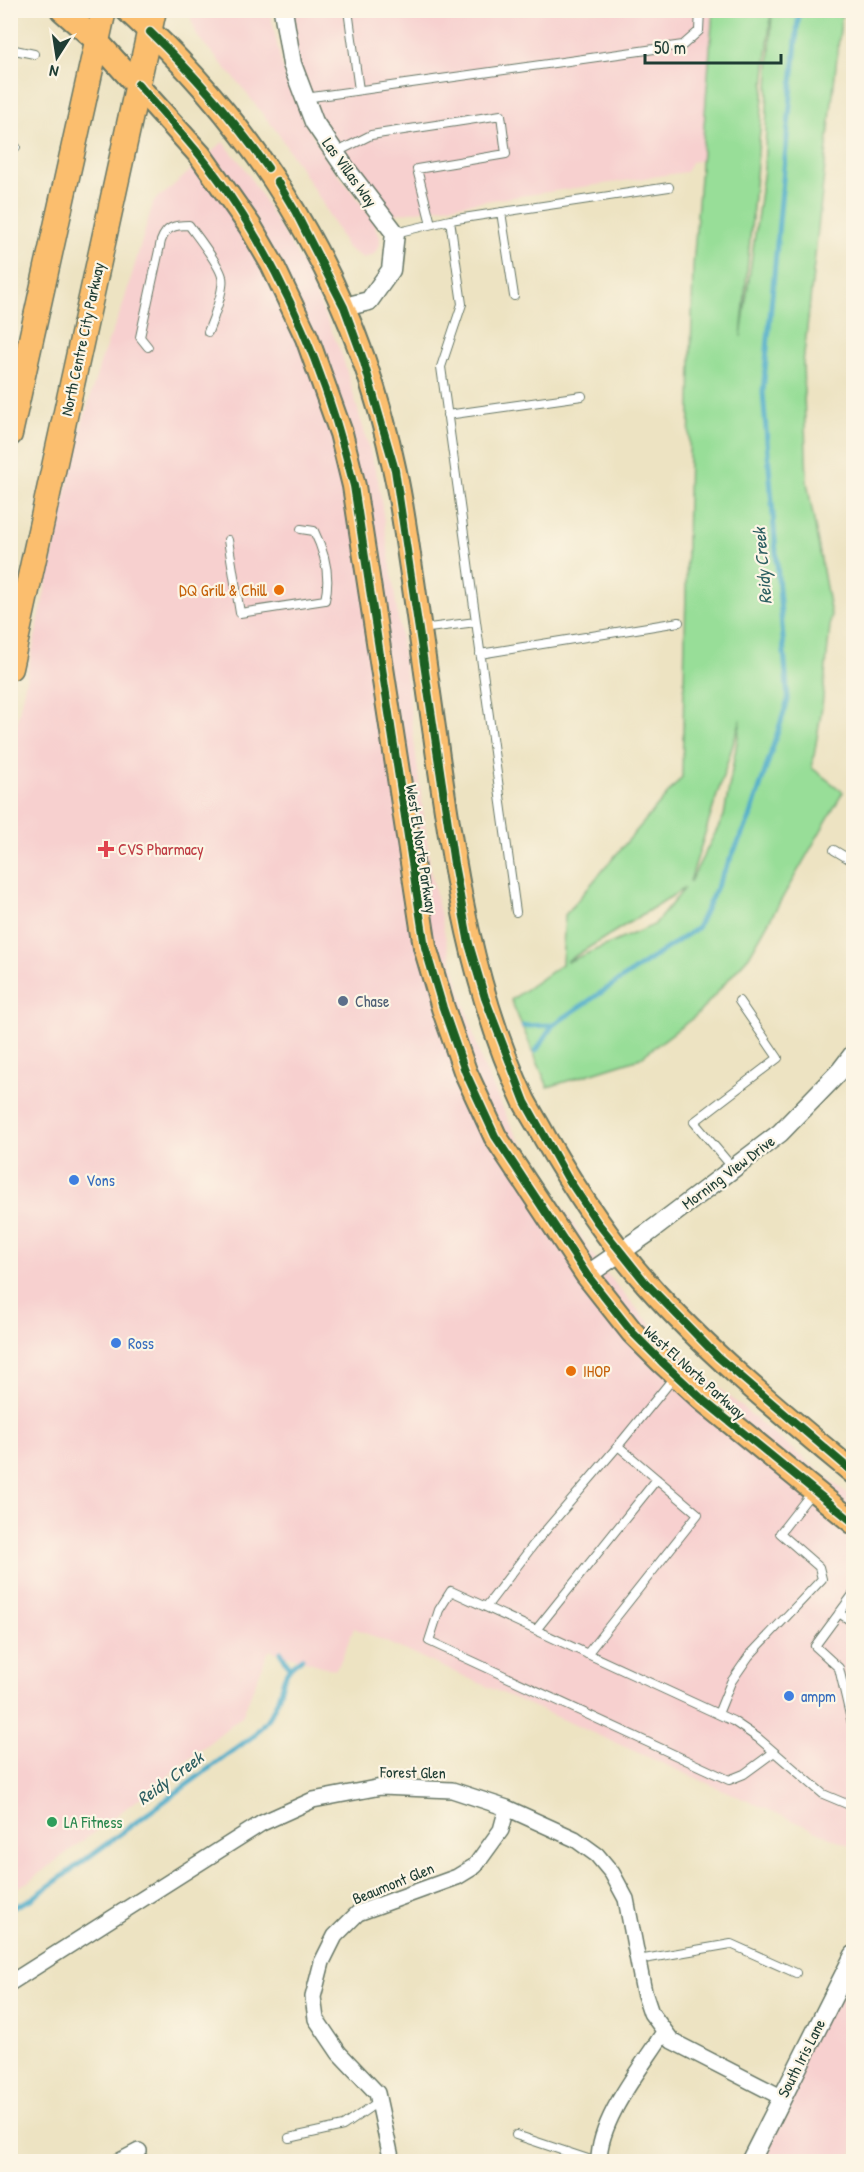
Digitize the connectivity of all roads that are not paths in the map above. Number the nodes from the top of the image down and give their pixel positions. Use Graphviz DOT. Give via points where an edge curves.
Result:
graph roads {
  1 [pos="62,10"];
  2 [pos="104,10"];
  3 [pos="127,10"];
  4 [pos="283,10"];
  5 [pos="348,10"];
  6 [pos="700,10"];
  7 [pos="152,21"];
  8 [pos="97,41"];
  9 [pos="10,49"];
  10 [pos="34,54"];
  11 [pos="138,84"];
  12 [pos="359,90"];
  13 [pos="305,98"];
  14 [pos="335,153"];
  15 [pos="669,187"];
  16 [pos="501,212"];
  17 [pos="450,220"];
  18 [pos="431,224"];
  19 [pos="395,233"];
  20 [pos="514,296"];
  21 [pos="344,308"];
  22 [pos="208,332"];
  23 [pos="148,347"];
  24 [pos="582,396"];
  25 [pos="447,415"];
  26 [pos="10,434"];
  27 [pos="302,529"];
  28 [pos="228,540"];
  29 [pos="476,622"];
  30 [pos="679,622"];
  31 [pos="420,629"];
  32 [pos="480,654"];
  33 [pos="10,668"];
  34 [pos="834,850"];
  35 [pos="854,862"];
  36 [pos="516,912"];
  37 [pos="739,1001"];
  38 [pos="854,1053"];
  39 [pos="733,1168"];
  40 [pos="621,1252"];
  41 [pos="587,1275"];
  42 [pos="676,1375"];
  43 [pos="618,1446"];
  44 [pos="854,1473"];
  45 [pos="657,1479"];
  46 [pos="813,1491"];
  47 [pos="854,1523"];
  48 [pos="854,1593"];
  49 [pos="486,1607"];
  50 [pos="839,1613"];
  51 [pos="854,1623"];
  52 [pos="536,1630"];
  53 [pos="587,1654"];
  54 [pos="718,1714"];
  55 [pos="854,1732"];
  56 [pos="774,1752"];
  57 [pos="854,1807"];
  58 [pos="507,1808"];
  59 [pos="854,1955"];
  60 [pos="638,1960"];
  61 [pos="796,1972"];
  62 [pos="10,1983"];
  63 [pos="664,2032"];
  64 [pos="781,2097"];
  65 [pos="379,2101"];
  66 [pos="516,2135"];
  67 [pos="289,2138"];
  68 [pos="139,2151"];
  69 [pos="118,2162"];
  70 [pos="392,2162"];
  71 [pos="598,2162"];
  72 [pos="750,2162"];
  1 -- 8 [label="main road, West El Norte Parkway"];
  2 -- 8 [label="highway"];
  3 -- 7 [label="main road, West El Norte Parkway"];
  4 -- 13 [label="street, Las Villas Way" via="292,64"];
  5 -- 12 [label="lane"];
  6 -- 12 [label="lane" via="699,32 683,45"];
  7 -- 11 [label="highway, North Centre City Parkway"];
  7 -- 21 [label="main road, West El Norte Parkway" via="268,168 295,211"];
  8 -- 11 [label="main road, West El Norte Parkway"];
  8 -- 26 [label="highway"];
  9 -- 10 [label="lane"];
  11 -- 33 [label="highway, North Centre City Parkway"];
  11 -- 41 [label="main road, West El Norte Parkway" via="200,155 250,226 272,264 324,381 354,486 417,902 431,968 465,1071 495,1136"];
  12 -- 13 [label="lane"];
  13 -- 14 [label="street, Las Villas Way" via="314,122"];
  14 -- 18 [label="lane" via="371,135 501,115 506,154 417,169"];
  14 -- 19 [label="street, Las Villas Way"];
  15 -- 16 [label="lane"];
  16 -- 17 [label="lane"];
  16 -- 20 [label="lane"];
  17 -- 18 [label="lane"];
  17 -- 25 [label="lane" via="462,304 441,367"];
  18 -- 19 [label="lane"];
  19 -- 21 [label="street" via="391,270 369,301"];
  21 -- 31 [label="main road, West El Norte Parkway" via="395,470"];
  22 -- 23 [label="lane" via="222,277 189,225 172,226 161,241 140,337"];
  24 -- 25 [label="lane"];
  25 -- 29 [label="lane"];
  27 -- 28 [label="lane" via="314,531 324,550 328,588 325,600 240,613"];
  29 -- 31 [label="lane"];
  29 -- 32 [label="lane"];
  30 -- 32 [label="lane"];
  31 -- 40 [label="main road, West El Norte Parkway" via="454,864 485,998 525,1102 567,1177"];
  32 -- 36 [label="lane"];
  34 -- 35 [label="lane"];
  37 -- 39 [label="lane" via="778,1058 694,1122"];
  38 -- 39 [label="street, Morning View Drive" via="780,1133"];
  39 -- 40 [label="street, Morning View Drive"];
  40 -- 41 [label="street, Morning View Drive"];
  40 -- 44 [label="main road, West El Norte Parkway" via="718,1357"];
  41 -- 42 [label="main road, West El Norte Parkway" via="632,1332"];
  42 -- 43 [label="lane"];
  42 -- 46 [label="main road, West El Norte Parkway"];
  43 -- 45 [label="lane"];
  43 -- 49 [label="lane"];
  45 -- 52 [label="lane"];
  45 -- 53 [label="lane" via="698,1514"];
  46 -- 47 [label="main road, West El Norte Parkway"];
  46 -- 54 [label="lane" via="780,1533 819,1567 822,1579 749,1656 731,1682"];
  48 -- 50 [label="lane"];
  49 -- 52 [label="lane"];
  49 -- 56 [label="lane" via="451,1591 439,1610 429,1641 729,1780"];
  50 -- 51 [label="lane"];
  50 -- 55 [label="lane" via="815,1646 839,1668"];
  52 -- 53 [label="lane"];
  53 -- 54 [label="lane"];
  54 -- 56 [label="lane"];
  56 -- 57 [label="lane" via="823,1794"];
  58 -- 60 [label="street, Forest Glen" via="575,1839 597,1855 626,1899"];
  58 -- 62 [label="street, Forest Glen" via="452,1790 381,1787 313,1800 262,1823"];
  58 -- 65 [label="street, Beaumont Glen" via="501,1830 475,1866 457,1877 358,1913 335,1936 322,1962 313,1997 316,2019 339,2053 377,2093"];
  59 -- 64 [label="street, South Iris Lane"];
  60 -- 61 [label="lane" via="731,1944"];
  60 -- 63 [label="street, Forest Glen" via="651,2013"];
  63 -- 64 [label="street, Forest Glen" via="672,2041"];
  63 -- 71 [label="street" via="608,2120"];
  64 -- 72 [label="street, South Iris Lane"];
  65 -- 67 [label="lane" via="343,2126"];
  65 -- 70 [label="street, Beaumont Glen"];
  66 -- 71 [label="lane"];
  68 -- 69 [label="street"];
}
